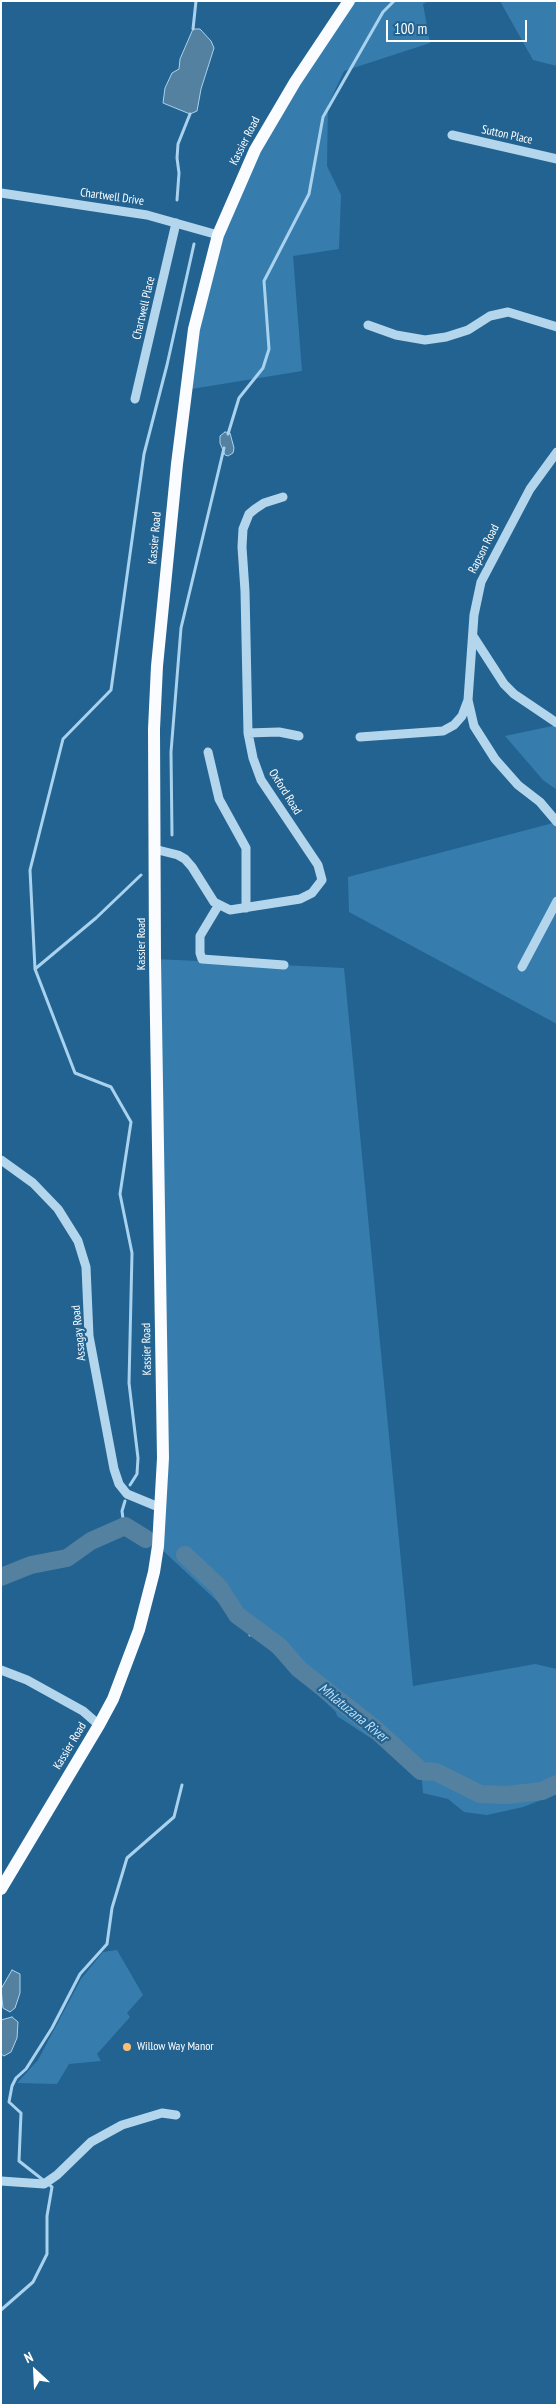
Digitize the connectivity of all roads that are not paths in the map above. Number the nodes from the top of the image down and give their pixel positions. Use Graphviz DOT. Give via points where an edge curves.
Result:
graph roads {
  1 [pos="349,1"];
  2 [pos="452,135"];
  3 [pos="557,159"];
  4 [pos="1,193"];
  5 [pos="176,223"];
  6 [pos="218,235"];
  7 [pos="368,325"];
  8 [pos="557,327"];
  9 [pos="135,399"];
  10 [pos="557,452"];
  11 [pos="283,497"];
  12 [pos="473,636"];
  13 [pos="468,700"];
  14 [pos="557,723"];
  15 [pos="248,733"];
  16 [pos="298,736"];
  17 [pos="360,737"];
  18 [pos="208,752"];
  19 [pos="557,822"];
  20 [pos="154,849"];
  21 [pos="557,901"];
  22 [pos="218,906"];
  23 [pos="246,908"];
  24 [pos="284,965"];
  25 [pos="522,967"];
  26 [pos="1,1160"];
  27 [pos="161,1508"];
  28 [pos="1,1670"];
  29 [pos="99,1725"];
  30 [pos="1,1889"];
  31 [pos="176,2115"];
  32 [pos="1,2181"];
  1 -- 6 [label="main road, Kassier Road" via="268,125"];
  2 -- 3 [label="street, Sutton Place"];
  4 -- 5 [label="street, Chartwell Drive" via="146,215"];
  5 -- 6 [label="street, Chartwell Drive"];
  5 -- 9 [label="street, Chartwell Place"];
  6 -- 20 [label="main road, Kassier Road" via="194,329 176,464 157,666"];
  7 -- 8 [label="street" via="396,335 425,340 468,330 490,316 508,312"];
  10 -- 12 [label="street, Rapson Road" via="530,489 484,575 477,594"];
  11 -- 15 [label="street, Oxford Road" via="255,508 243,529"];
  12 -- 13 [label="street, Rapson Road"];
  12 -- 14 [label="street" via="509,689"];
  13 -- 17 [label="street, Rapson Road" via="458,720 442,731"];
  13 -- 19 [label="street, Rapson Road" via="479,736 518,785 540,802"];
  15 -- 16 [label="street" via="278,732"];
  15 -- 23 [label="street, Oxford Road" via="262,780 322,876 319,886 306,897"];
  18 -- 23 [label="street" via="218,800 246,848"];
  20 -- 22 [label="street" via="178,855 189,863"];
  20 -- 27 [label="main road, Kassier Road" via="163,1458"];
  21 -- 25 [label="street"];
  22 -- 23 [label="street, Oxford Road" via="230,910"];
  22 -- 24 [label="street" via="200,936 202,959"];
  26 -- 27 [label="street, Assagay Road" via="33,1183 58,1209 78,1240 86,1267 89,1336 114,1469 127,1494"];
  27 -- 29 [label="main road, Kassier Road" via="154,1572 140,1630"];
  28 -- 29 [label="street" via="27,1680 83,1711"];
  29 -- 30 [label="main road, Kassier Road"];
  31 -- 32 [label="street" via="162,2113 122,2125 91,2142 44,2184"];
}
